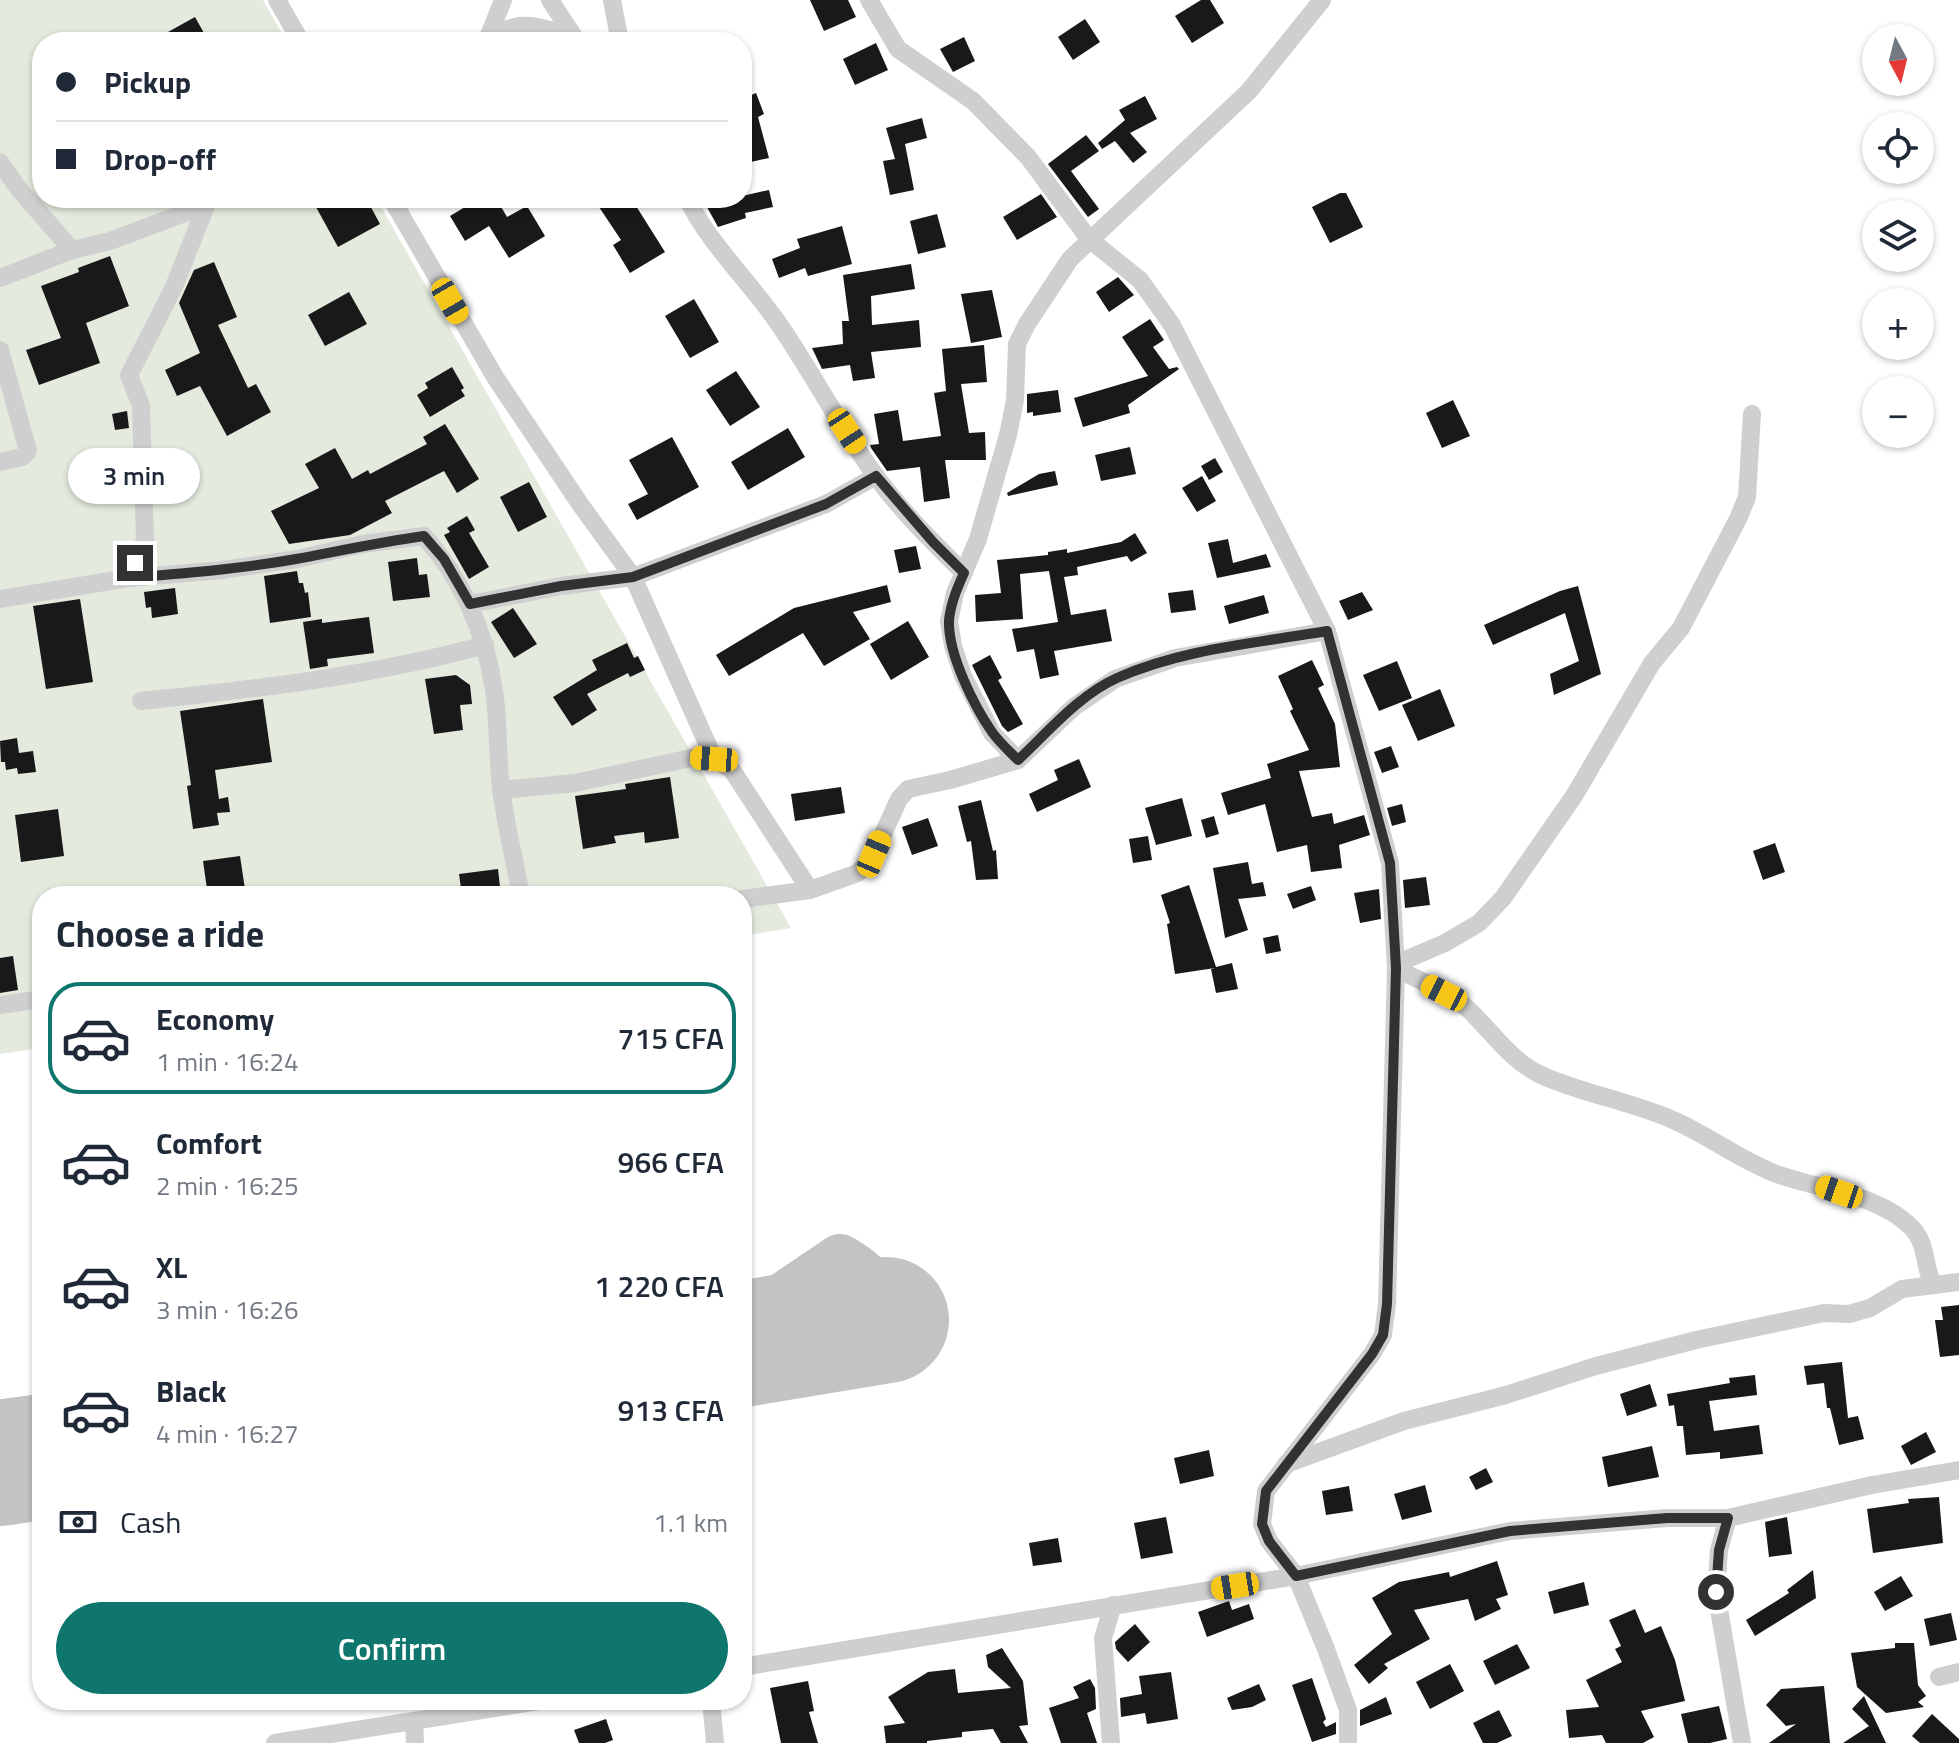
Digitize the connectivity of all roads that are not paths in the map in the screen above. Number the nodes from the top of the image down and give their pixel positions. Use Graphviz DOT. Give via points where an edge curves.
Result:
graph roads {
  1 [pos="277,0"];
  2 [pos="503,0"];
  3 [pos="550,0"];
  4 [pos="612,0"];
  5 [pos="869,0"];
  6 [pos="1322,0"];
  7 [pos="295,32"];
  8 [pos="488,32"];
  9 [pos="498,32"];
  10 [pos="553,32"];
  11 [pos="571,32"];
  12 [pos="618,32"];
  13 [pos="0,162"];
  14 [pos="32,204"];
  15 [pos="35,208"];
  16 [pos="196,208"];
  17 [pos="208,208"];
  18 [pos="397,208"];
  19 [pos="692,208"];
  20 [pos="1089,239"];
  21 [pos="72,250"];
  22 [pos="0,278"];
  23 [pos="0,350"];
  24 [pos="1752,414"];
  25 [pos="0,462"];
  26 [pos="876,476"];
  27 [pos="964,573"];
  28 [pos="633,577"];
  29 [pos="129,578"];
  30 [pos="0,599"];
  31 [pos="470,604"];
  32 [pos="1327,631"];
  33 [pos="485,645"];
  34 [pos="141,701"];
  35 [pos="714,759"];
  36 [pos="1018,760"];
  37 [pos="501,790"];
  38 [pos="519,886"];
  39 [pos="810,890"];
  40 [pos="752,898"];
  41 [pos="1396,968"];
  42 [pos="32,1000"];
  43 [pos="0,1005"];
  44 [pos="1959,1282"];
  45 [pos="1933,1285"];
  46 [pos="1286,1464"];
  47 [pos="1959,1470"];
  48 [pos="1728,1518"];
  49 [pos="1296,1576"];
  50 [pos="1113,1605"];
  51 [pos="752,1665"];
  52 [pos="1959,1672"];
  53 [pos="1939,1677"];
  54 [pos="485,1710"];
  55 [pos="712,1710"];
  56 [pos="414,1722"];
  57 [pos="275,1743"];
  58 [pos="415,1743"];
  59 [pos="715,1743"];
  60 [pos="1111,1743"];
  61 [pos="1348,1743"];
  62 [pos="1742,1743"];
  1 -- 7 [label="street"];
  2 -- 8 [label="street"];
  3 -- 11 [label="street"];
  4 -- 12 [label="street"];
  5 -- 20 [label="street" via="898,49 973,101 1028,157"];
  6 -- 20 [label="street" via="1249,91"];
  9 -- 10 [label="street" via="526,24"];
  13 -- 14 [label="street"];
  15 -- 21 [label="street"];
  16 -- 21 [label="street"];
  17 -- 29 [label="street" via="129,375 141,406 145,540"];
  18 -- 28 [label="street" via="495,377"];
  19 -- 26 [label="street" via="804,360"];
  20 -- 27 [label="street" via="1054,280 1017,344 1008,435"];
  20 -- 32 [label="street" via="1140,280 1172,325"];
  21 -- 22 [label="street"];
  23 -- 25 [label="street" via="28,451"];
  24 -- 41 [label="street" via="1747,497 1738,519 1681,628 1652,663 1574,796 1503,898 1479,923"];
  26 -- 27 [label="street"];
  26 -- 28 [label="street" via="826,504"];
  27 -- 36 [label="street" via="949,621 953,646 992,733"];
  28 -- 31 [label="street"];
  28 -- 35 [label="street"];
  29 -- 30 [label="street"];
  29 -- 31 [label="street" via="222,570 424,536"];
  31 -- 33 [label="street"];
  32 -- 36 [label="street" via="1175,658 1115,679 1074,707"];
  32 -- 41 [label="street" via="1390,863"];
  33 -- 34 [label="street" via="423,662 279,687"];
  33 -- 37 [label="street"];
  35 -- 37 [label="street" via="691,758 587,781"];
  35 -- 39 [label="street" via="732,770"];
  36 -- 39 [label="street" via="908,789 874,854 858,873"];
  37 -- 38 [label="street"];
  39 -- 40 [label="street"];
  41 -- 45 [label="street" via="1467,1008 1537,1073 1674,1120 1776,1174 1866,1201 1899,1217 1915,1231"];
  41 -- 46 [label="street" via="1383,1335"];
  42 -- 43 [label="street"];
  44 -- 45 [label="street"];
  45 -- 46 [label="street" via="1902,1289 1849,1314 1824,1313 1596,1366 1404,1421"];
  46 -- 49 [label="street" via="1266,1491 1262,1524"];
  47 -- 48 [label="street"];
  48 -- 49 [label="street" via="1510,1531"];
  48 -- 62 [label="street" via="1716,1592"];
  49 -- 50 [label="street"];
  49 -- 61 [label="street" via="1348,1710"];
  50 -- 51 [label="street"];
  50 -- 60 [label="street" via="1103,1638"];
  52 -- 53 [label="street"];
  54 -- 56 [label="street"];
  55 -- 59 [label="street"];
  56 -- 57 [label="street"];
  56 -- 58 [label="street"];
}
